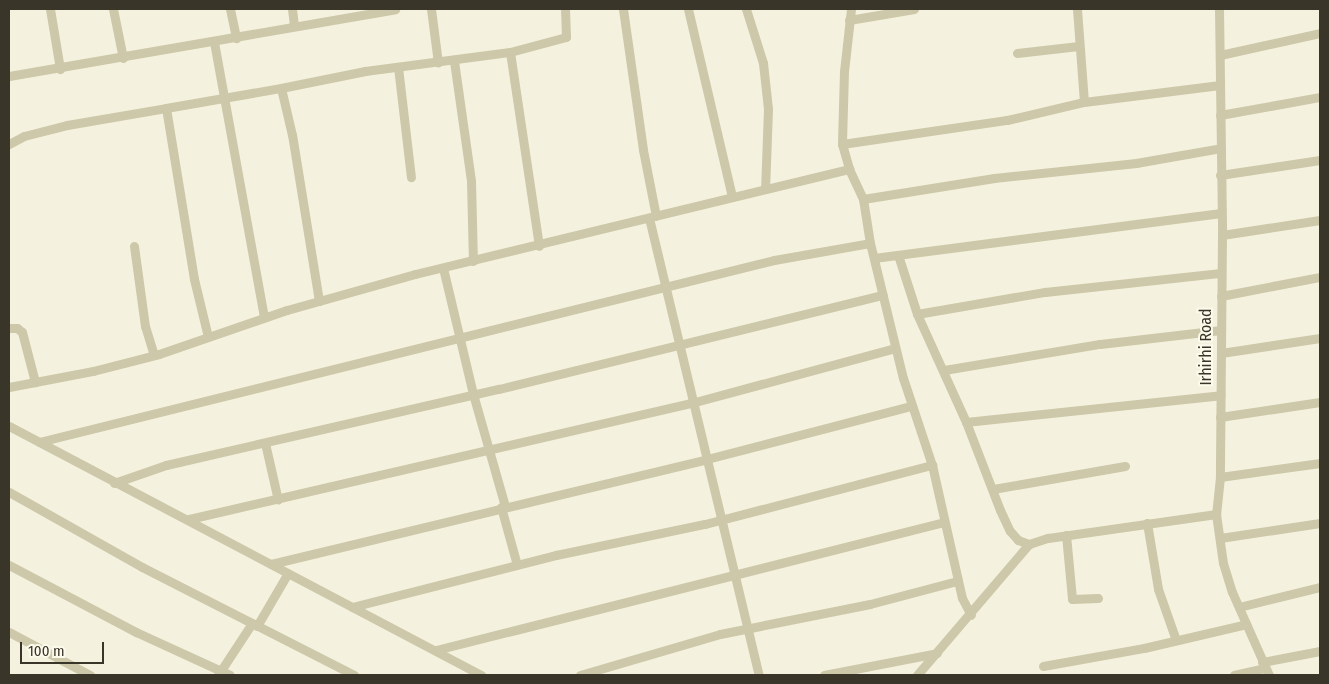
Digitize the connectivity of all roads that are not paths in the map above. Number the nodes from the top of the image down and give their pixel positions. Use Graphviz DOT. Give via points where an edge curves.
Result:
graph roads {
  1 [pos="50,9"];
  2 [pos="113,9"];
  3 [pos="230,9"];
  4 [pos="292,9"];
  5 [pos="395,9"];
  6 [pos="430,9"];
  7 [pos="565,9"];
  8 [pos="623,9"];
  9 [pos="688,9"];
  10 [pos="746,9"];
  11 [pos="851,9"];
  12 [pos="914,9"];
  13 [pos="1077,9"];
  14 [pos="1219,9"];
  15 [pos="849,20"];
  16 [pos="294,26"];
  17 [pos="1320,33"];
  18 [pos="236,38"];
  19 [pos="214,42"];
  20 [pos="1079,46"];
  21 [pos="510,52"];
  22 [pos="1017,52"];
  23 [pos="1220,56"];
  24 [pos="123,58"];
  25 [pos="454,61"];
  26 [pos="438,63"];
  27 [pos="398,67"];
  28 [pos="60,69"];
  29 [pos="9,76"];
  30 [pos="1220,85"];
  31 [pos="281,88"];
  32 [pos="226,95"];
  33 [pos="1320,97"];
  34 [pos="1084,102"];
  35 [pos="166,108"];
  36 [pos="1220,116"];
  37 [pos="9,144"];
  38 [pos="842,144"];
  39 [pos="1221,148"];
  40 [pos="1320,160"];
  41 [pos="849,169"];
  42 [pos="1220,174"];
  43 [pos="411,177"];
  44 [pos="765,189"];
  45 [pos="732,197"];
  46 [pos="863,199"];
  47 [pos="1221,213"];
  48 [pos="653,217"];
  49 [pos="1320,220"];
  50 [pos="1222,235"];
  51 [pos="870,243"];
  52 [pos="134,246"];
  53 [pos="539,246"];
  54 [pos="898,255"];
  55 [pos="874,258"];
  56 [pos="473,261"];
  57 [pos="443,268"];
  58 [pos="1221,273"];
  59 [pos="1320,277"];
  60 [pos="666,286"];
  61 [pos="883,295"];
  62 [pos="1221,296"];
  63 [pos="319,301"];
  64 [pos="917,314"];
  65 [pos="264,318"];
  66 [pos="9,328"];
  67 [pos="1221,330"];
  68 [pos="208,336"];
  69 [pos="1320,338"];
  70 [pos="459,339"];
  71 [pos="678,346"];
  72 [pos="895,348"];
  73 [pos="1221,353"];
  74 [pos="154,355"];
  75 [pos="944,370"];
  76 [pos="35,382"];
  77 [pos="9,387"];
  78 [pos="473,394"];
  79 [pos="1221,396"];
  80 [pos="695,402"];
  81 [pos="1320,402"];
  82 [pos="910,406"];
  83 [pos="1220,416"];
  84 [pos="966,422"];
  85 [pos="9,426"];
  86 [pos="39,442"];
  87 [pos="265,443"];
  88 [pos="488,449"];
  89 [pos="707,459"];
  90 [pos="1320,463"];
  91 [pos="932,465"];
  92 [pos="1125,466"];
  93 [pos="1220,477"];
  94 [pos="114,483"];
  95 [pos="993,489"];
  96 [pos="9,492"];
  97 [pos="278,500"];
  98 [pos="503,507"];
  99 [pos="1216,514"];
  100 [pos="189,519"];
  101 [pos="722,520"];
  102 [pos="944,522"];
  103 [pos="1147,523"];
  104 [pos="1320,523"];
  105 [pos="1066,536"];
  106 [pos="1220,538"];
  107 [pos="1029,544"];
  108 [pos="272,564"];
  109 [pos="9,565"];
  110 [pos="517,565"];
  111 [pos="288,573"];
  112 [pos="736,573"];
  113 [pos="957,581"];
  114 [pos="1320,587"];
  115 [pos="1098,598"];
  116 [pos="352,607"];
  117 [pos="1239,607"];
  118 [pos="971,615"];
  119 [pos="1246,624"];
  120 [pos="255,625"];
  121 [pos="750,628"];
  122 [pos="9,632"];
  123 [pos="1176,640"];
  124 [pos="436,650"];
  125 [pos="1320,650"];
  126 [pos="937,653"];
  127 [pos="1043,666"];
  128 [pos="1265,668"];
  129 [pos="220,673"];
  130 [pos="90,675"];
  131 [pos="230,675"];
  132 [pos="354,675"];
  133 [pos="481,675"];
  134 [pos="580,675"];
  135 [pos="759,675"];
  136 [pos="824,675"];
  137 [pos="917,675"];
  138 [pos="1234,675"];
  1 -- 28 [label="street"];
  2 -- 24 [label="street"];
  3 -- 18 [label="street"];
  4 -- 16 [label="street"];
  5 -- 16 [label="street"];
  6 -- 26 [label="street"];
  7 -- 21 [label="street" via="566,37"];
  8 -- 48 [label="street"];
  9 -- 45 [label="street"];
  10 -- 44 [label="street" via="764,63 768,109"];
  11 -- 15 [label="street"];
  12 -- 15 [label="street"];
  13 -- 20 [label="street"];
  14 -- 23 [label="street, Irhirhi Road"];
  15 -- 38 [label="street"];
  16 -- 18 [label="street"];
  17 -- 23 [label="street"];
  18 -- 19 [label="street"];
  19 -- 24 [label="street"];
  19 -- 32 [label="street"];
  20 -- 22 [label="street"];
  20 -- 34 [label="street"];
  21 -- 25 [label="street"];
  21 -- 53 [label="street"];
  23 -- 30 [label="street, Irhirhi Road"];
  24 -- 28 [label="street"];
  25 -- 26 [label="street"];
  25 -- 56 [label="street" via="471,181"];
  26 -- 27 [label="street"];
  27 -- 31 [label="street"];
  27 -- 43 [label="street"];
  28 -- 29 [label="street"];
  30 -- 34 [label="street"];
  30 -- 36 [label="street, Irhirhi Road"];
  31 -- 32 [label="street"];
  31 -- 63 [label="street"];
  32 -- 35 [label="street"];
  32 -- 65 [label="street"];
  33 -- 36 [label="street"];
  34 -- 38 [label="street" via="1007,120"];
  35 -- 37 [label="street" via="67,125 24,136"];
  35 -- 68 [label="street" via="196,288"];
  36 -- 39 [label="street, Irhirhi Road"];
  38 -- 41 [label="street"];
  39 -- 42 [label="street, Irhirhi Road"];
  39 -- 46 [label="street" via="1136,163 994,178"];
  40 -- 42 [label="street"];
  41 -- 44 [label="street"];
  41 -- 46 [label="street"];
  42 -- 47 [label="street, Irhirhi Road"];
  44 -- 45 [label="street"];
  45 -- 48 [label="street"];
  46 -- 51 [label="street"];
  47 -- 50 [label="street, Irhirhi Road"];
  47 -- 54 [label="street"];
  48 -- 53 [label="street"];
  48 -- 60 [label="street"];
  49 -- 50 [label="street"];
  50 -- 58 [label="street, Irhirhi Road"];
  51 -- 55 [label="street"];
  51 -- 60 [label="street" via="774,260"];
  52 -- 74 [label="street" via="145,326"];
  53 -- 56 [label="street"];
  54 -- 55 [label="street"];
  54 -- 64 [label="street"];
  55 -- 61 [label="street"];
  56 -- 57 [label="street"];
  57 -- 63 [label="street"];
  57 -- 70 [label="street"];
  58 -- 62 [label="street, Irhirhi Road"];
  58 -- 64 [label="street" via="1045,292"];
  59 -- 62 [label="street"];
  60 -- 70 [label="street"];
  60 -- 71 [label="street"];
  61 -- 71 [label="street"];
  61 -- 72 [label="street"];
  62 -- 67 [label="street, Irhirhi Road"];
  63 -- 65 [label="street"];
  64 -- 75 [label="street"];
  65 -- 68 [label="street"];
  66 -- 76 [label="street" via="22,332"];
  67 -- 73 [label="street, Irhirhi Road"];
  67 -- 75 [label="street" via="1100,344"];
  68 -- 74 [label="street"];
  69 -- 73 [label="street"];
  70 -- 78 [label="street"];
  70 -- 86 [label="street"];
  71 -- 78 [label="street"];
  71 -- 80 [label="street"];
  72 -- 80 [label="street"];
  72 -- 82 [label="street"];
  73 -- 79 [label="street, Irhirhi Road"];
  74 -- 76 [label="street"];
  75 -- 84 [label="street"];
  76 -- 77 [label="street"];
  78 -- 87 [label="street"];
  78 -- 88 [label="street"];
  79 -- 83 [label="street, Irhirhi Road"];
  79 -- 84 [label="street"];
  80 -- 88 [label="street"];
  80 -- 89 [label="street"];
  81 -- 83 [label="street"];
  82 -- 89 [label="street"];
  82 -- 91 [label="street"];
  83 -- 93 [label="street, Irhirhi Road"];
  84 -- 95 [label="street"];
  85 -- 86 [label="street"];
  86 -- 94 [label="street"];
  87 -- 94 [label="street" via="166,464"];
  87 -- 97 [label="street"];
  88 -- 97 [label="street"];
  88 -- 98 [label="street"];
  89 -- 98 [label="street"];
  89 -- 101 [label="street"];
  90 -- 93 [label="street"];
  91 -- 101 [label="street"];
  91 -- 102 [label="street"];
  92 -- 95 [label="street"];
  93 -- 99 [label="street, Irhirhi Road"];
  94 -- 100 [label="street"];
  95 -- 107 [label="street" via="1010,531 1018,540"];
  96 -- 120 [label="street" via="142,567"];
  97 -- 100 [label="street"];
  98 -- 108 [label="street"];
  98 -- 110 [label="street"];
  99 -- 103 [label="street"];
  99 -- 106 [label="street, Irhirhi Road"];
  100 -- 108 [label="street"];
  101 -- 110 [label="street"];
  101 -- 112 [label="street"];
  102 -- 112 [label="street"];
  102 -- 113 [label="street"];
  103 -- 105 [label="street"];
  103 -- 123 [label="street" via="1158,589"];
  104 -- 106 [label="street"];
  105 -- 107 [label="street"];
  105 -- 115 [label="street" via="1072,599"];
  106 -- 117 [label="street, Irhirhi Road" via="1223,563"];
  107 -- 118 [label="street"];
  108 -- 111 [label="street"];
  109 -- 129 [label="street"];
  110 -- 116 [label="street"];
  111 -- 116 [label="street"];
  111 -- 120 [label="street"];
  112 -- 121 [label="street"];
  112 -- 124 [label="street"];
  113 -- 118 [label="street"];
  113 -- 121 [label="street" via="870,604"];
  114 -- 117 [label="street"];
  116 -- 124 [label="street"];
  117 -- 119 [label="street, Irhirhi Road"];
  118 -- 126 [label="street"];
  119 -- 123 [label="street"];
  119 -- 128 [label="street, Irhirhi Road"];
  120 -- 129 [label="street"];
  120 -- 132 [label="street"];
  121 -- 134 [label="street"];
  121 -- 135 [label="street"];
  122 -- 130 [label="street"];
  123 -- 127 [label="street"];
  124 -- 133 [label="street"];
  125 -- 128 [label="street"];
  126 -- 136 [label="street"];
  126 -- 137 [label="street"];
  128 -- 138 [label="street"];
  129 -- 131 [label="street"];
}
